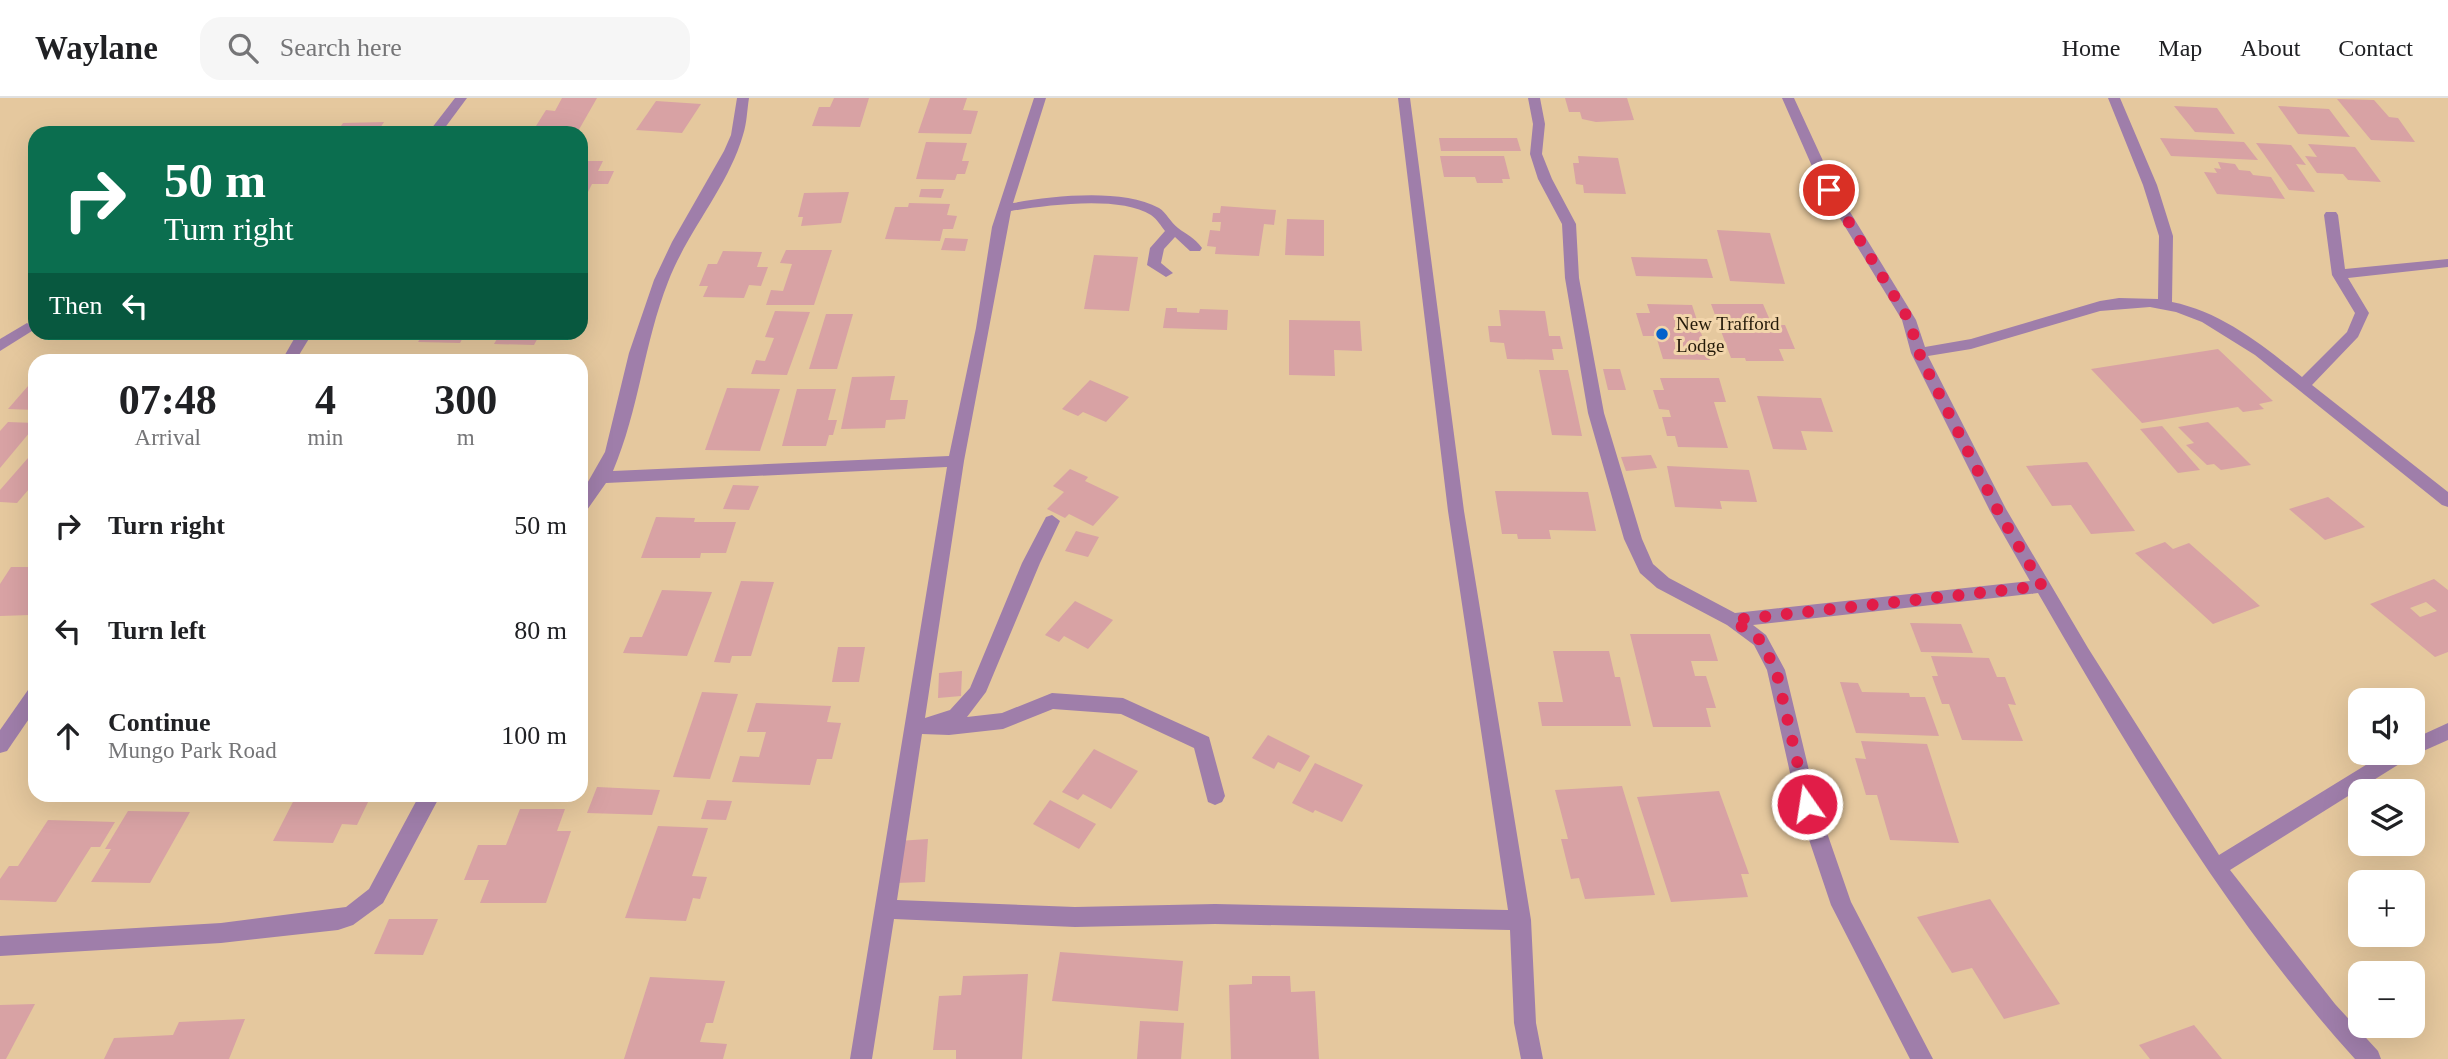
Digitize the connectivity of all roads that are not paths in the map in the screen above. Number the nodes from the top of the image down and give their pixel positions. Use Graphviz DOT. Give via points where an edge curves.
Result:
graph roads {
  1 [pos="461,98"];
  2 [pos="744,98"];
  3 [pos="1040,98"];
  4 [pos="1405,98"];
  5 [pos="1534,98"];
  6 [pos="1788,98"];
  7 [pos="2114,98"];
  8 [pos="439,126"];
  9 [pos="1006,208"];
  10 [pos="2331,215"];
  11 [pos="1173,231"];
  12 [pos="1195,248"];
  13 [pos="2448,263"];
  14 [pos="1166,273"];
  15 [pos="2339,275"];
  16 [pos="2165,304"];
  17 [pos="27,328"];
  18 [pos="0,346"];
  19 [pos="1919,353"];
  20 [pos="2303,385"];
  21 [pos="956,461"];
  22 [pos="604,477"];
  23 [pos="588,497"];
  24 [pos="2448,501"];
  25 [pos="1052,521"];
  26 [pos="2042,586"];
  27 [pos="1733,620"];
  28 [pos="28,705"];
  29 [pos="915,726"];
  30 [pos="2448,731"];
  31 [pos="2425,742"];
  32 [pos="0,745"];
  33 [pos="2383,765"];
  34 [pos="1215,796"];
  35 [pos="427,802"];
  36 [pos="2217,868"];
  37 [pos="885,909"];
  38 [pos="1520,920"];
  39 [pos="0,946"];
  40 [pos="861,1059"];
  41 [pos="1532,1059"];
  42 [pos="1922,1059"];
  43 [pos="2370,1059"];
  1 -- 8 [label="street"];
  2 -- 22 [label="street" via="728,155 671,257 660,286"];
  3 -- 9 [label="street"];
  4 -- 38 [label="street" via="1456,511"];
  5 -- 27 [label="street" via="1539,124 1536,154 1569,224 1572,278 1596,413 1633,540 1646,568 1663,583"];
  6 -- 19 [label="street" via="1829,190 1909,320"];
  7 -- 16 [label="street" via="2166,236"];
  9 -- 11 [label="street" via="1041,201 1109,201 1157,212"];
  9 -- 21 [label="street"];
  10 -- 15 [label="street"];
  11 -- 12 [label="street"];
  11 -- 14 [label="street" via="1157,248 1154,264"];
  13 -- 15 [label="street"];
  15 -- 20 [label="street" via="2362,313 2359,323"];
  16 -- 19 [label="street" via="2120,303 1972,344"];
  16 -- 20 [label="street" via="2220,326"];
  17 -- 18 [label="street"];
  19 -- 26 [label="street" via="1998,511"];
  20 -- 24 [label="street"];
  21 -- 22 [label="street"];
  21 -- 29 [label="street"];
  22 -- 23 [label="street"];
  25 -- 29 [label="street" via="977,692 956,716"];
  26 -- 27 [label="street"];
  26 -- 36 [label="street"];
  27 -- 42 [label="street" via="1760,640 1769,653 1807,804 1842,905"];
  28 -- 32 [label="street"];
  29 -- 34 [label="street" via="1003,721 1052,701 1124,706 1202,743"];
  29 -- 37 [label="street"];
  30 -- 31 [label="street"];
  33 -- 36 [label="street"];
  35 -- 39 [label="street" via="376,896 353,915 221,933"];
  36 -- 43 [label="street" via="2327,1012"];
  37 -- 38 [label="street" via="1075,917 1215,914"];
  37 -- 40 [label="street"];
  38 -- 41 [label="street" via="1525,1023"];
}
